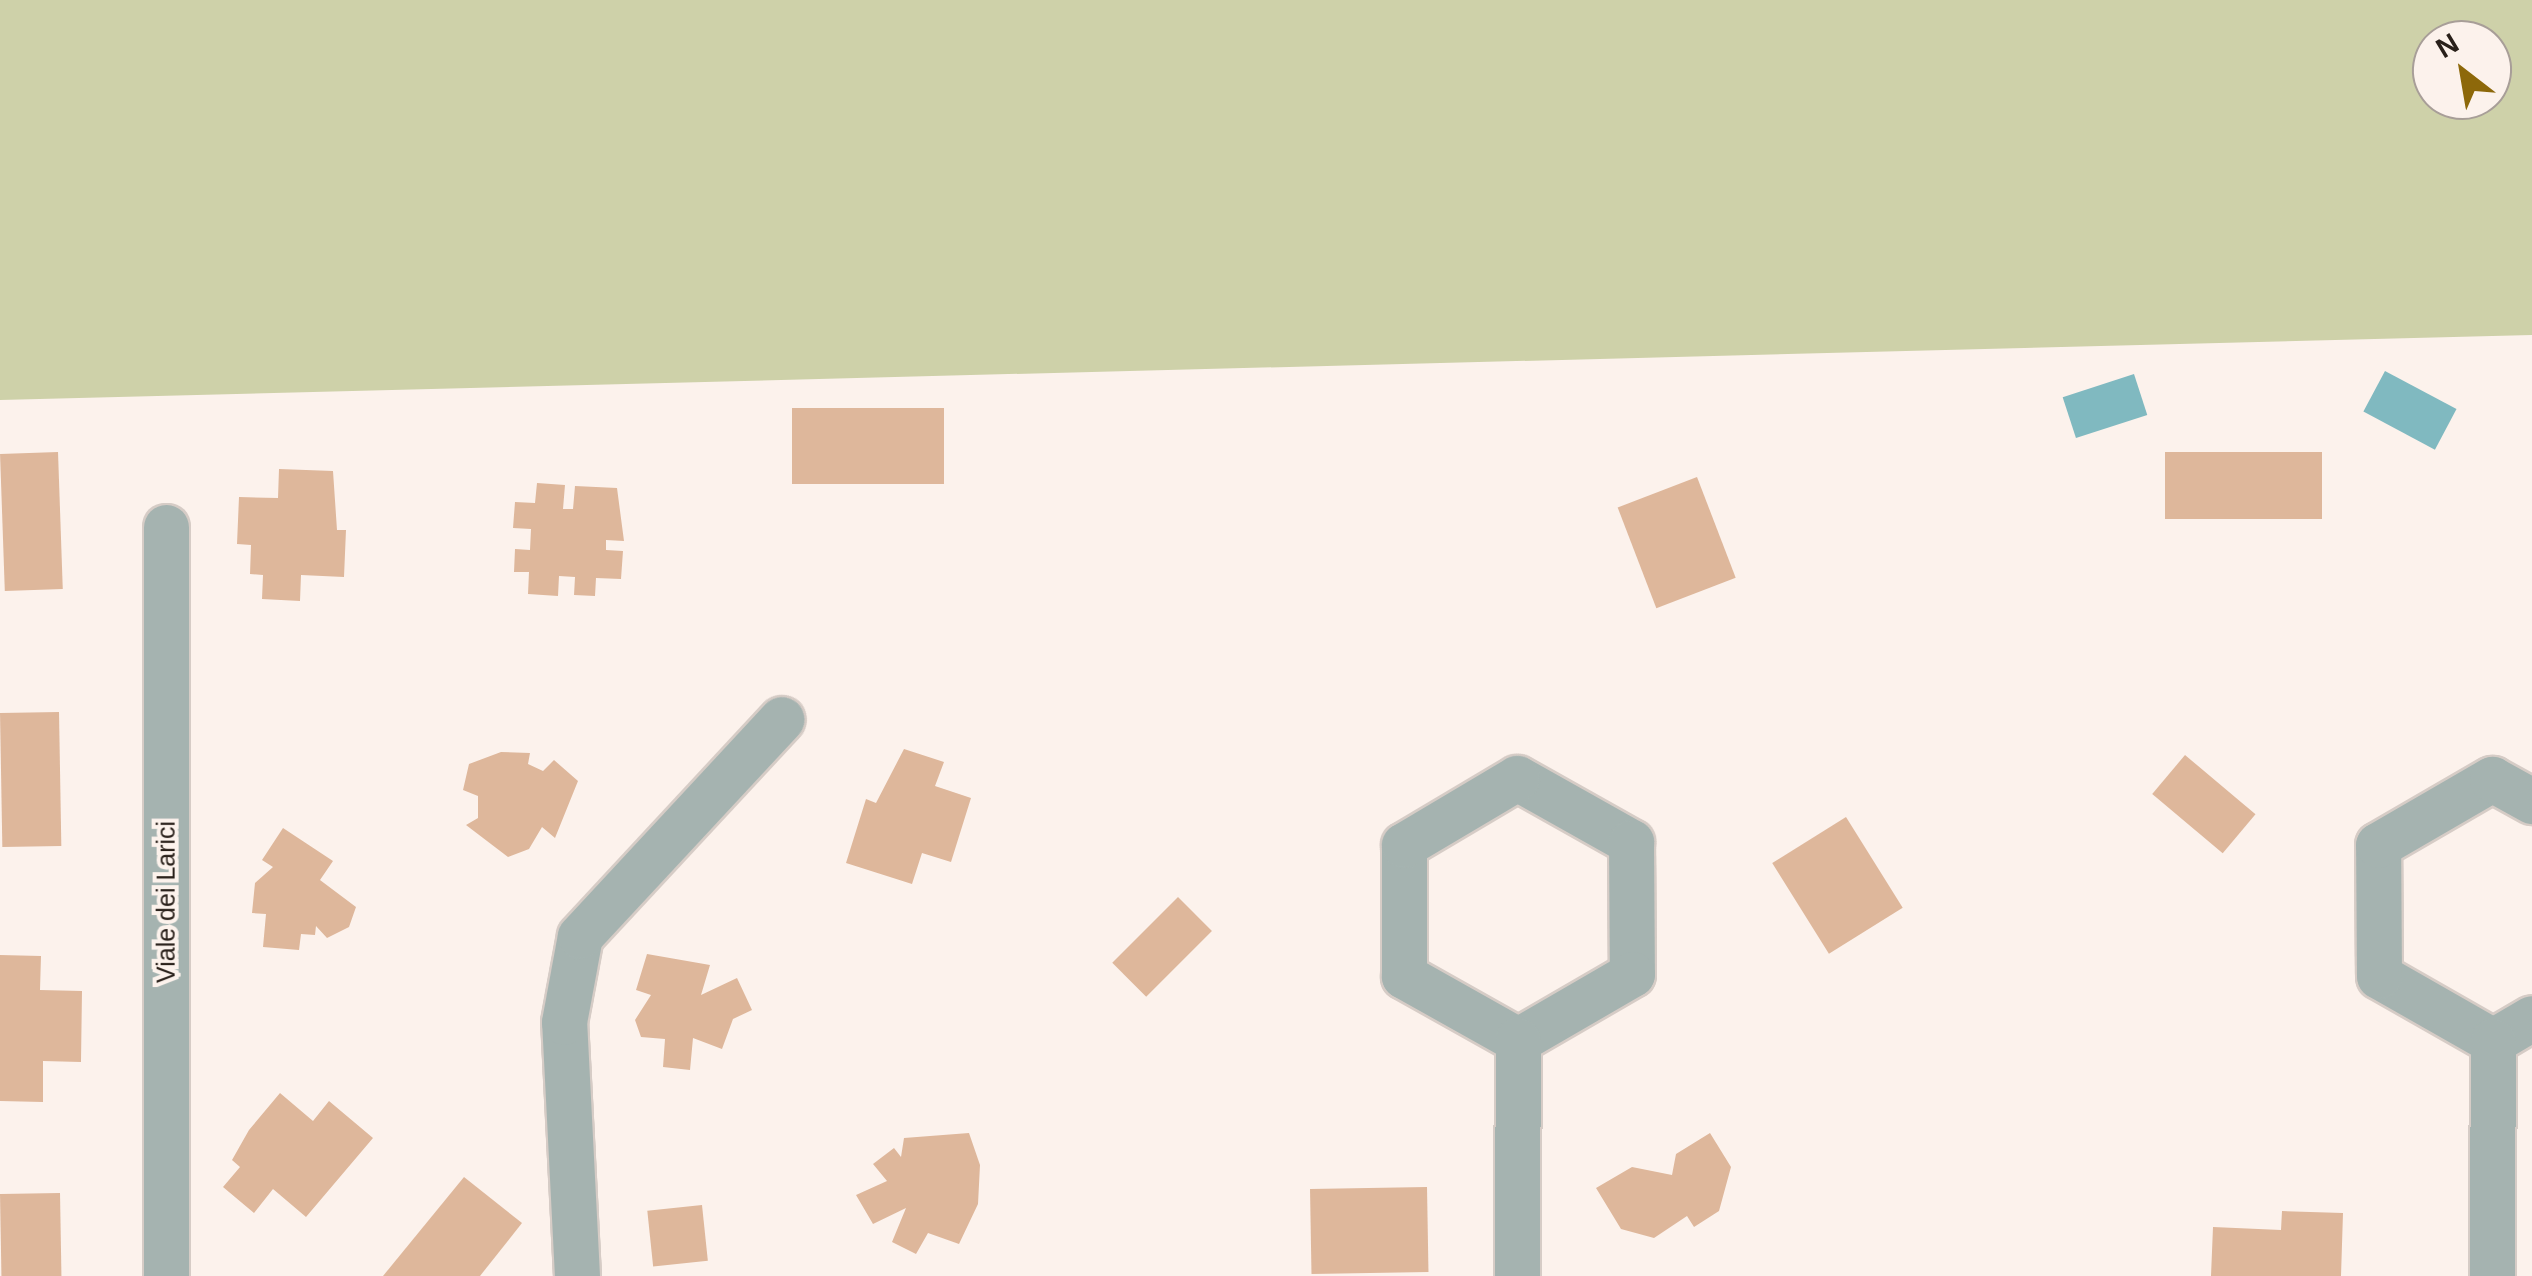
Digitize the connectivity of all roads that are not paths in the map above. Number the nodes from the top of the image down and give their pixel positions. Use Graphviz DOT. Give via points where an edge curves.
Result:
graph roads {
  1 [pos="166,527"];
  2 [pos="782,719"];
  3 [pos="2532,802"];
  4 [pos="2532,1018"];
  5 [pos="1518,1040"];
  6 [pos="2493,1041"];
  7 [pos="166,1276"];
  8 [pos="577,1276"];
  9 [pos="1517,1276"];
  10 [pos="2492,1276"];
  1 -- 7 [label="street, Viale dei Larici"];
  2 -- 8 [label="street" via="580,936 564,1022"];
  3 -- 6 [label="street" via="2492,779 2378,846 2379,976"];
  4 -- 6 [label="street"];
  5 -- 5 [label="street" via="1632,974 1632,955 1631,842 1517,778 1404,845 1404,976"];
  5 -- 9 [label="street"];
  6 -- 10 [label="street"];
}
